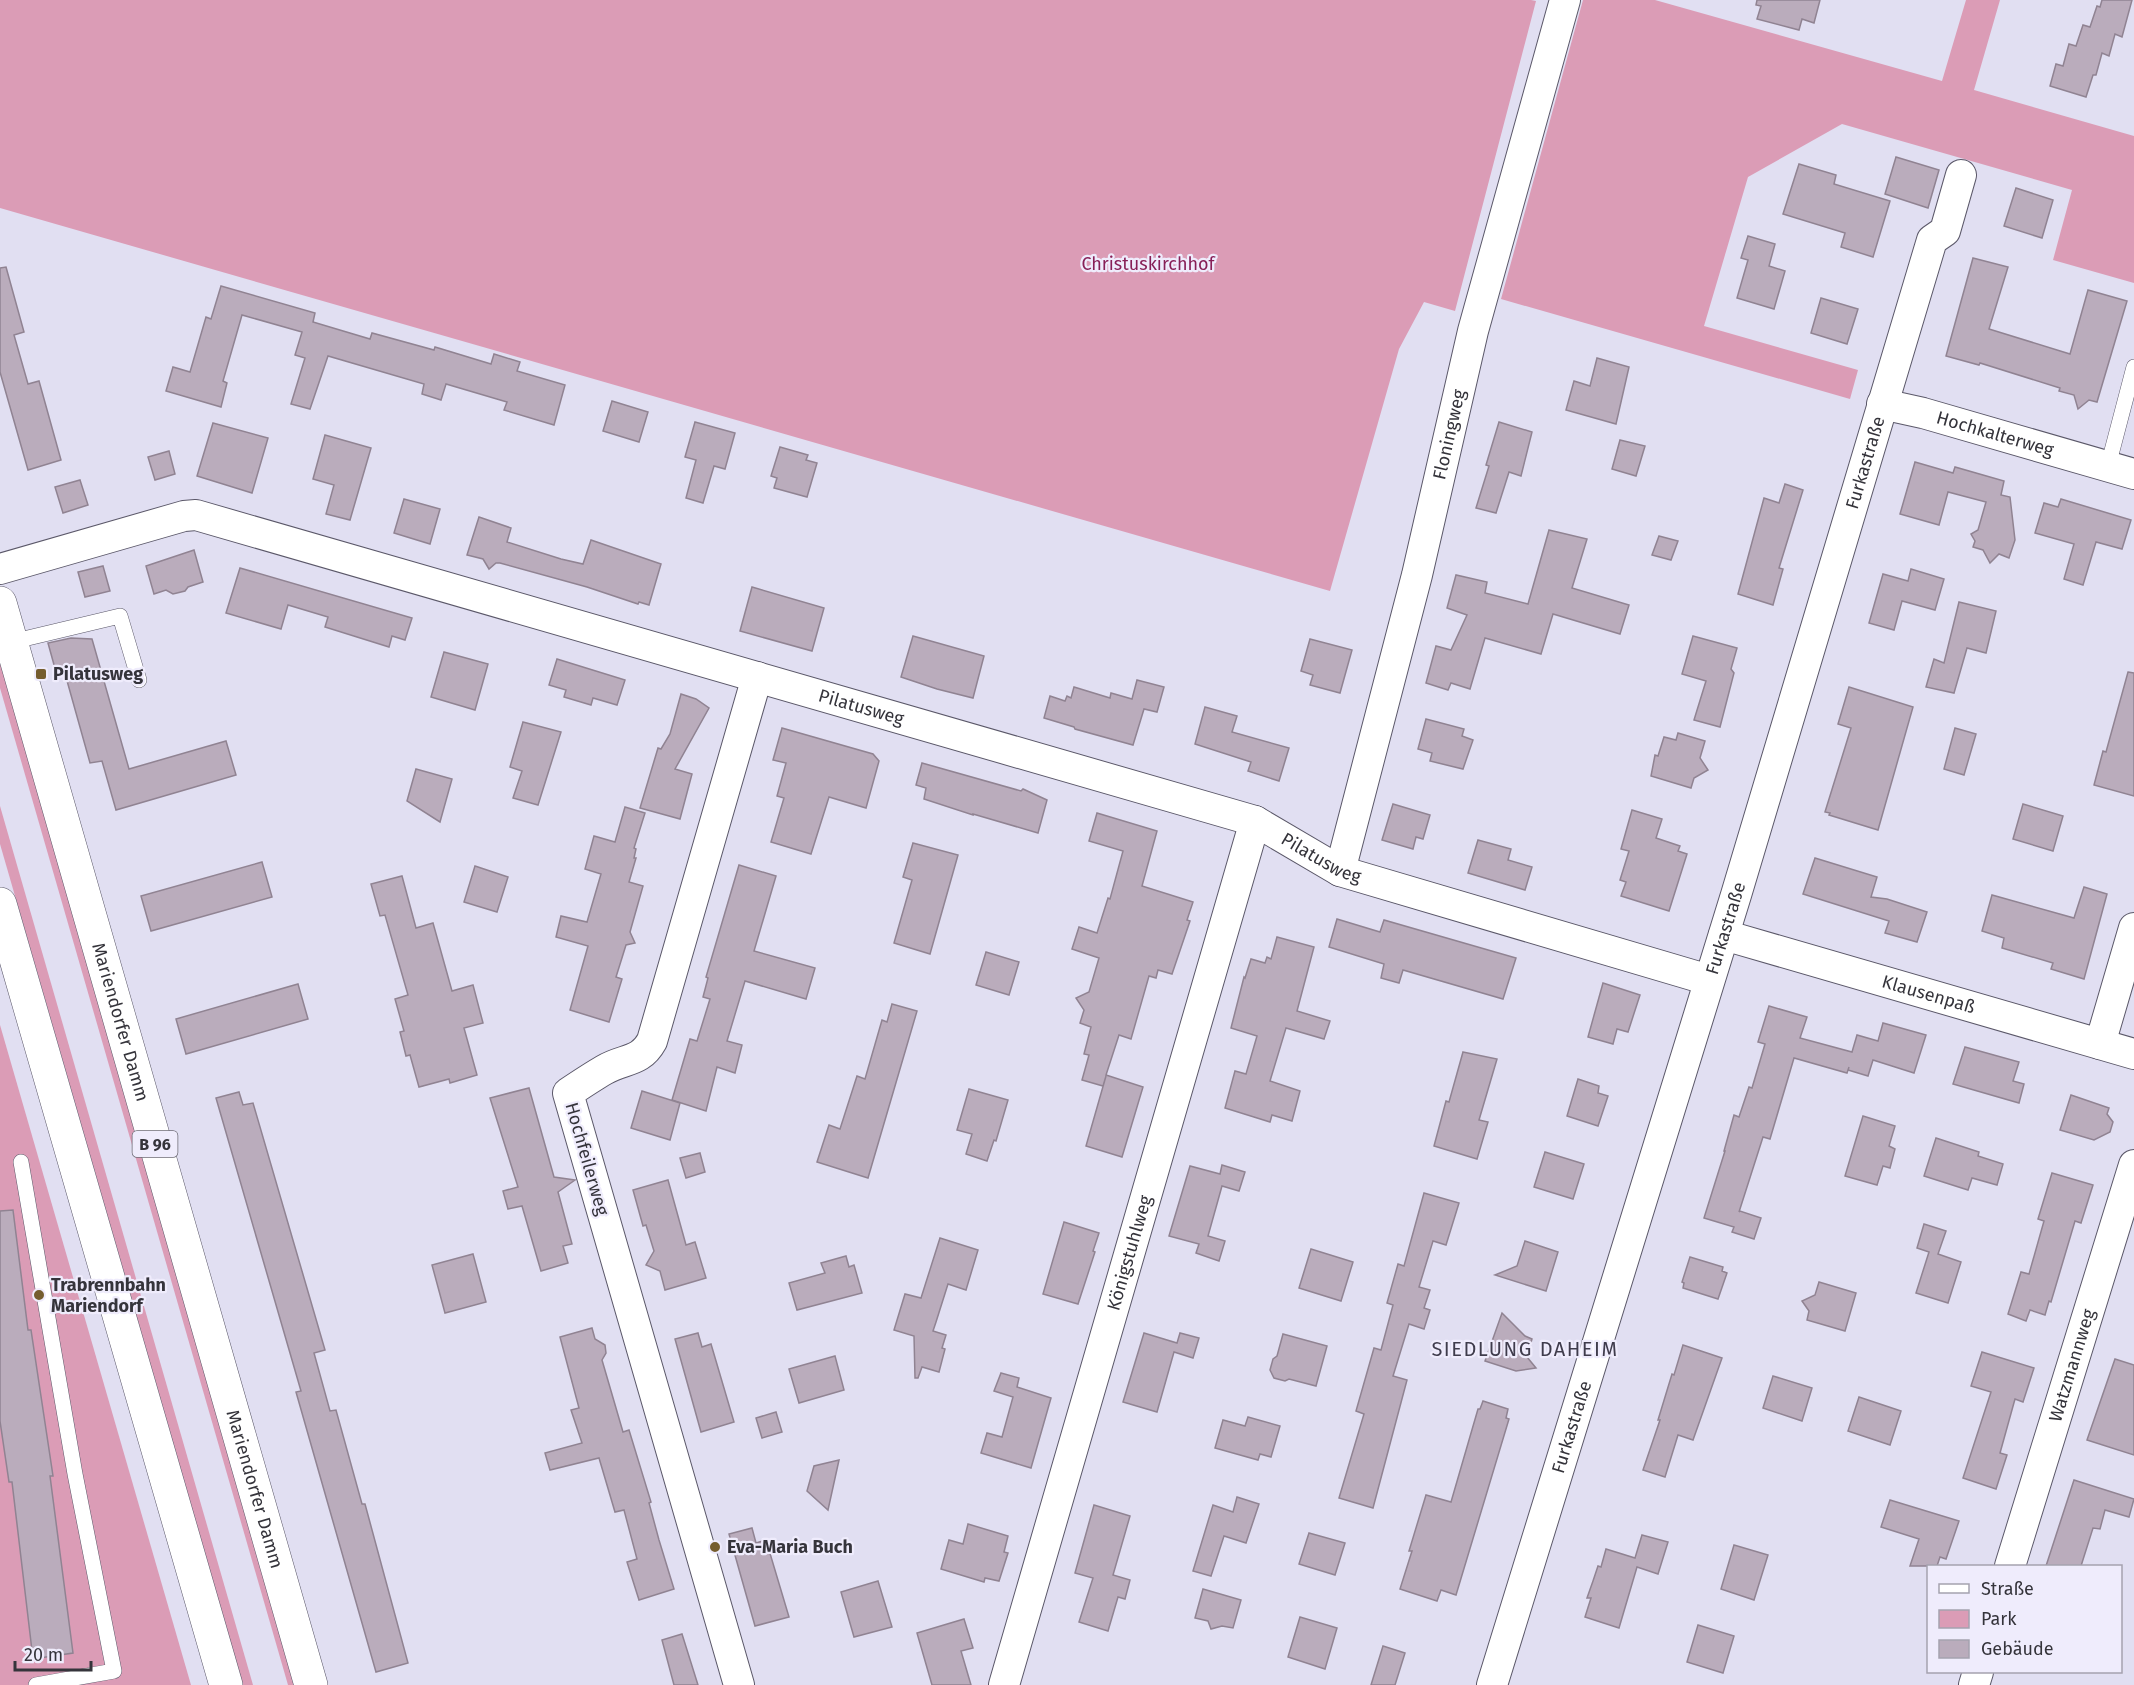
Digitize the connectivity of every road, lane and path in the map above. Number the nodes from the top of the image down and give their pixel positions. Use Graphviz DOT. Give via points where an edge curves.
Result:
graph roads {
  1 [pos="1565,0"];
  2 [pos="1961,175"];
  3 [pos="2134,367"];
  4 [pos="1882,405"];
  5 [pos="2121,470"];
  6 [pos="0,569"];
  7 [pos="0,603"];
  8 [pos="11,642"];
  9 [pos="757,677"];
  10 [pos="140,680"];
  11 [pos="1255,821"];
  12 [pos="1340,871"];
  13 [pos="0,904"];
  14 [pos="2134,928"];
  15 [pos="1724,935"];
  16 [pos="1710,980"];
  17 [pos="2100,1044"];
  18 [pos="2134,1054"];
  19 [pos="21,1162"];
  20 [pos="2134,1166"];
  21 [pos="2010,1565"];
  22 [pos="36,1685"];
  23 [pos="226,1685"];
  24 [pos="310,1685"];
  25 [pos="739,1685"];
  26 [pos="1004,1685"];
  27 [pos="1492,1685"];
  1 -- 12 [label="street, Floningweg" via="1473,331 1410,605"];
  2 -- 4 [label="street, Furkastraße" via="1945,231 1932,240"];
  3 -- 5 [label="lane, Hochkalterweg"];
  4 -- 5 [label="street, Hochkalterweg" via="1923,412"];
  4 -- 15 [label="street, Furkastraße"];
  6 -- 9 [label="street, Pilatusweg" via="196,515"];
  7 -- 8 [label="main road, Mariendorfer Damm / B 96"];
  8 -- 10 [label="lane" via="120,616"];
  8 -- 24 [label="main road, Mariendorfer Damm / B 96"];
  9 -- 11 [label="street, Pilatusweg"];
  9 -- 25 [label="street, Hochfeilerweg" via="652,1041 635,1058 607,1068 568,1093"];
  11 -- 12 [label="street, Pilatusweg"];
  11 -- 26 [label="street, Königstuhlweg"];
  12 -- 16 [label="street, Pilatusweg"];
  13 -- 23 [label="main road"];
  14 -- 17 [label="street"];
  15 -- 16 [label="street, Furkastraße"];
  15 -- 17 [label="street, Klausenpaß"];
  16 -- 27 [label="street, Furkastraße"];
  17 -- 18 [label="street, Klausenpaß"];
  19 -- 22 [label="lane" via="114,1671"];
  20 -- 21 [label="street, Watzmannweg"];
}
